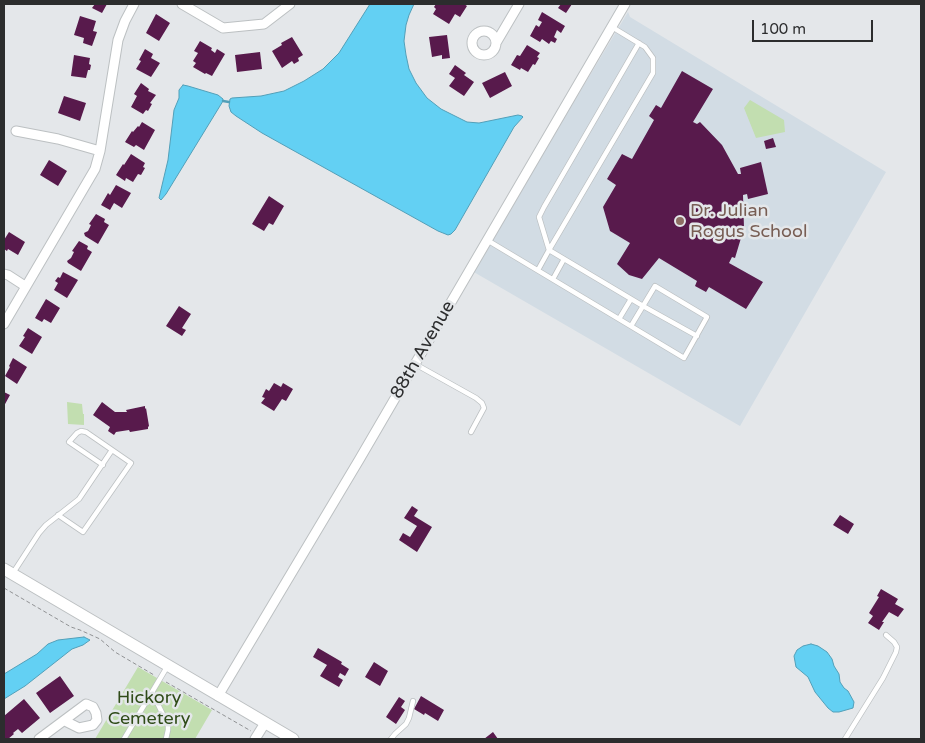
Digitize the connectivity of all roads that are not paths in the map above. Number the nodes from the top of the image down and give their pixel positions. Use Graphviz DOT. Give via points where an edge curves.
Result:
graph roads {
  1 [pos="134,4"];
  2 [pos="182,4"];
  3 [pos="290,4"];
  4 [pos="519,4"];
  5 [pos="626,4"];
  6 [pos="612,27"];
  7 [pos="496,43"];
  8 [pos="639,43"];
  9 [pos="16,130"];
  10 [pos="100,151"];
  11 [pos="487,240"];
  12 [pos="549,250"];
  13 [pos="564,259"];
  14 [pos="538,270"];
  15 [pos="4,274"];
  16 [pos="553,279"];
  17 [pos="26,286"];
  18 [pos="631,299"];
  19 [pos="643,306"];
  20 [pos="619,319"];
  21 [pos="4,324"];
  22 [pos="631,326"];
  23 [pos="696,336"];
  24 [pos="415,364"];
  25 [pos="470,432"];
  26 [pos="112,450"];
  27 [pos="103,465"];
  28 [pos="58,516"];
  29 [pos="8,571"];
  30 [pos="886,635"];
  31 [pos="167,666"];
  32 [pos="152,692"];
  33 [pos="218,696"];
  34 [pos="413,702"];
  35 [pos="65,721"];
  36 [pos="265,723"];
  37 [pos="257,737"];
  38 [pos="39,739"];
  39 [pos="124,739"];
  40 [pos="166,739"];
  41 [pos="293,739"];
  42 [pos="391,739"];
  43 [pos="845,739"];
  1 -- 10 [label="street" via="118,40"];
  2 -- 3 [label="street" via="223,28 264,24"];
  4 -- 7 [label="street"];
  5 -- 6 [label="street, 88th Avenue"];
  6 -- 8 [label="lane"];
  6 -- 11 [label="street, 88th Avenue"];
  8 -- 12 [label="lane" via="540,216"];
  8 -- 12 [label="lane" via="653,58 652,73"];
  9 -- 10 [label="street"];
  10 -- 17 [label="street" via="94,170"];
  11 -- 14 [label="lane"];
  11 -- 24 [label="street, 88th Avenue"];
  12 -- 13 [label="lane"];
  12 -- 14 [label="lane"];
  13 -- 16 [label="lane"];
  13 -- 18 [label="lane"];
  14 -- 16 [label="lane"];
  15 -- 17 [label="street"];
  16 -- 20 [label="lane"];
  17 -- 21 [label="street"];
  18 -- 19 [label="lane"];
  18 -- 20 [label="lane"];
  19 -- 22 [label="lane"];
  19 -- 23 [label="lane"];
  19 -- 23 [label="lane" via="655,286 707,318"];
  20 -- 22 [label="lane"];
  22 -- 23 [label="lane" via="684,358"];
  24 -- 25 [label="lane" via="482,403 484,408"];
  24 -- 33 [label="street, 88th Avenue"];
  26 -- 27 [label="lane"];
  26 -- 27 [label="lane" via="86,432 77,433 70,442"];
  26 -- 28 [label="lane" via="130,463 83,532"];
  27 -- 28 [label="lane" via="79,499"];
  28 -- 29 [label="lane" via="46,525"];
  29 -- 31 [label="street"];
  30 -- 43 [label="lane" via="897,647 896,652"];
  31 -- 32 [label="lane"];
  31 -- 33 [label="street"];
  32 -- 39 [label="lane"];
  32 -- 40 [label="lane" via="168,725"];
  33 -- 36 [label="street"];
  34 -- 42 [label="lane" via="406,724"];
  35 -- 38 [label="street"];
  36 -- 37 [label="street"];
  36 -- 41 [label="street"];
}
